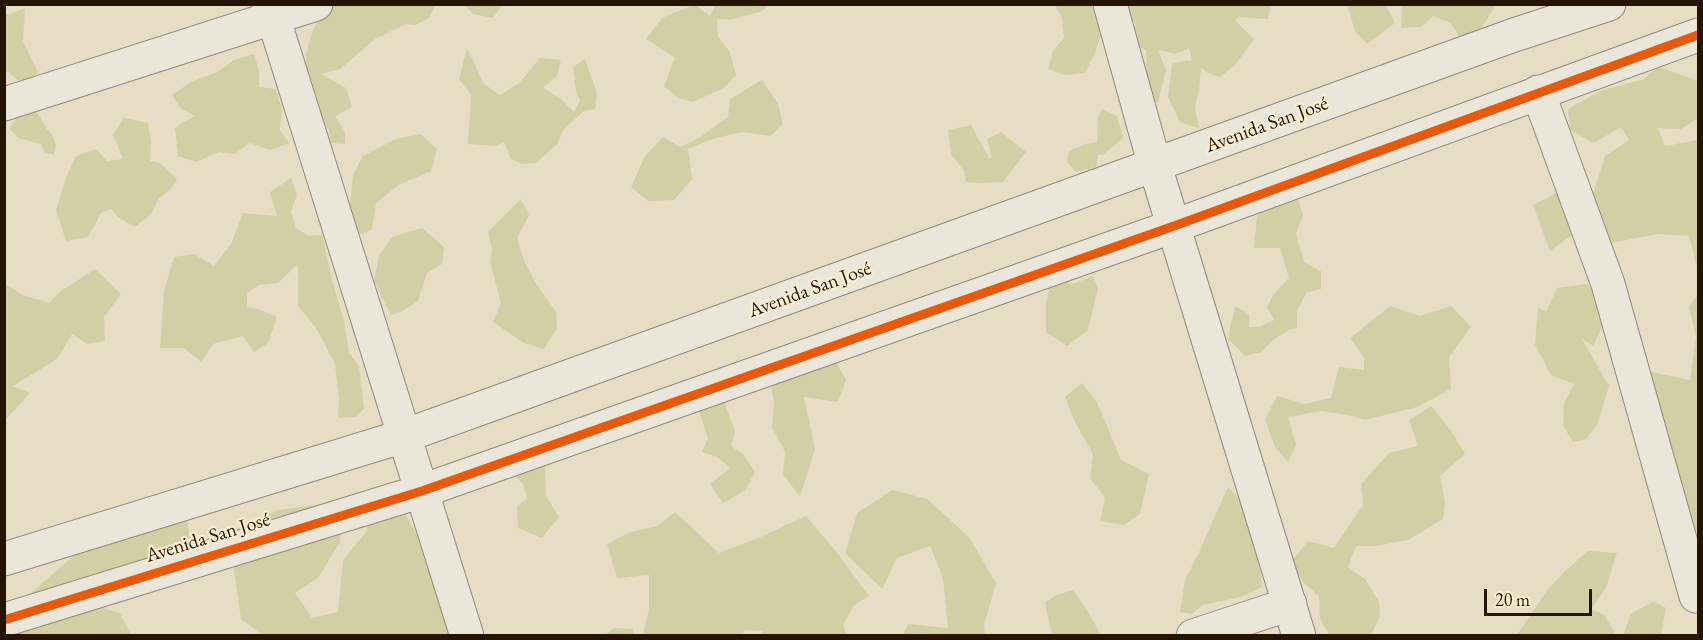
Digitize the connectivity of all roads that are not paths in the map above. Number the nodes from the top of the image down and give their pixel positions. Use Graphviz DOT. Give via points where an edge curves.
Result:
graph roads {
  1 [pos="316,4"];
  2 [pos="1110,4"];
  3 [pos="1609,4"];
  4 [pos="272,12"];
  5 [pos="1698,35"];
  6 [pos="1538,92"];
  7 [pos="4,104"];
  8 [pos="1155,166"];
  9 [pos="1174,226"];
  10 [pos="404,436"];
  11 [pos="422,491"];
  12 [pos="4,559"];
  13 [pos="1696,596"];
  14 [pos="1290,604"];
  15 [pos="4,620"];
  16 [pos="467,636"];
  17 [pos="1193,636"];
  18 [pos="1299,636"];
  1 -- 4 [label="street"];
  2 -- 8 [label="street"];
  3 -- 8 [label="street, Avenida San José"];
  4 -- 7 [label="street"];
  4 -- 10 [label="street"];
  5 -- 6 [label="street, Avenida San José"];
  6 -- 9 [label="street, Avenida San José"];
  6 -- 13 [label="street" via="1608,284"];
  8 -- 9 [label="street"];
  8 -- 10 [label="street, Avenida San José"];
  9 -- 11 [label="street, Avenida San José"];
  9 -- 14 [label="street"];
  10 -- 11 [label="street"];
  10 -- 12 [label="street, Avenida San José"];
  11 -- 15 [label="street, Avenida San José"];
  11 -- 16 [label="street"];
  14 -- 17 [label="street"];
  14 -- 18 [label="street"];
}
